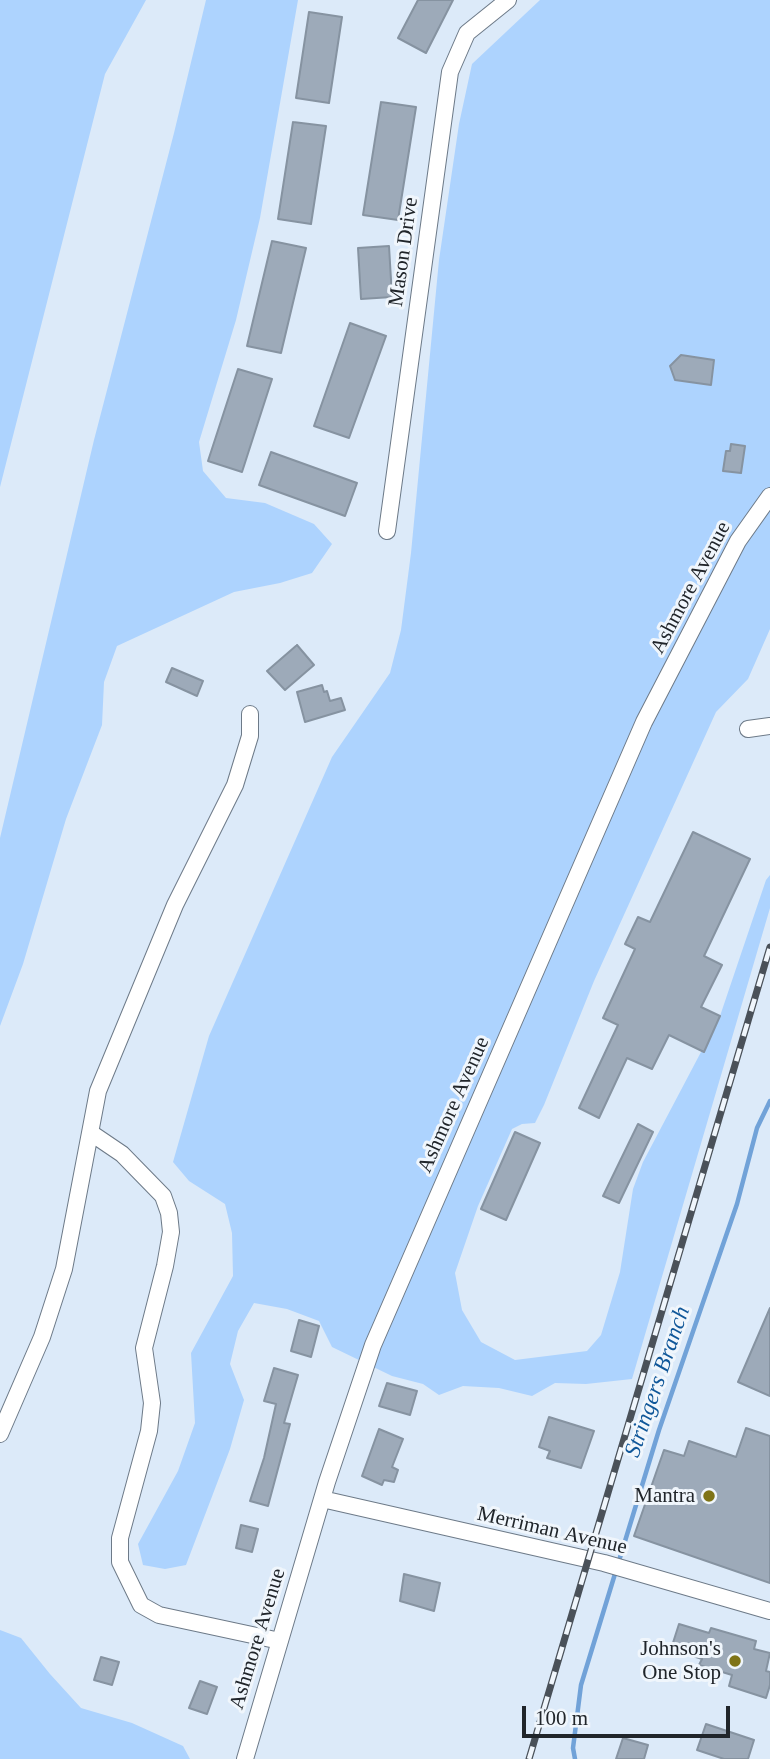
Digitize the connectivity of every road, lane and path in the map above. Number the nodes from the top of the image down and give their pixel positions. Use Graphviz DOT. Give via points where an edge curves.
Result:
graph roads {
  1 [pos="508,0"];
  2 [pos="770,496"];
  3 [pos="387,531"];
  4 [pos="250,714"];
  5 [pos="770,726"];
  6 [pos="748,729"];
  7 [pos="91,1133"];
  8 [pos="0,1434"];
  9 [pos="322,1499"];
  10 [pos="770,1611"];
  11 [pos="280,1641"];
  12 [pos="245,1759"];
  1 -- 3 [label="street, Mason Drive" via="467,33 450,72"];
  2 -- 9 [label="street, Ashmore Avenue" via="738,541 639,735 373,1345"];
  4 -- 7 [label="street" via="250,736 235,785 175,905 97,1091"];
  5 -- 6 [label="street"];
  7 -- 8 [label="street" via="64,1269 42,1337"];
  7 -- 11 [label="street" via="122,1154 163,1196 171,1232 144,1348 152,1403 149,1431 120,1538 120,1562 141,1605 159,1615"];
  9 -- 10 [label="street, Merriman Avenue" via="604,1563"];
  9 -- 11 [label="street, Ashmore Avenue"];
  11 -- 12 [label="street, Ashmore Avenue"];
}
